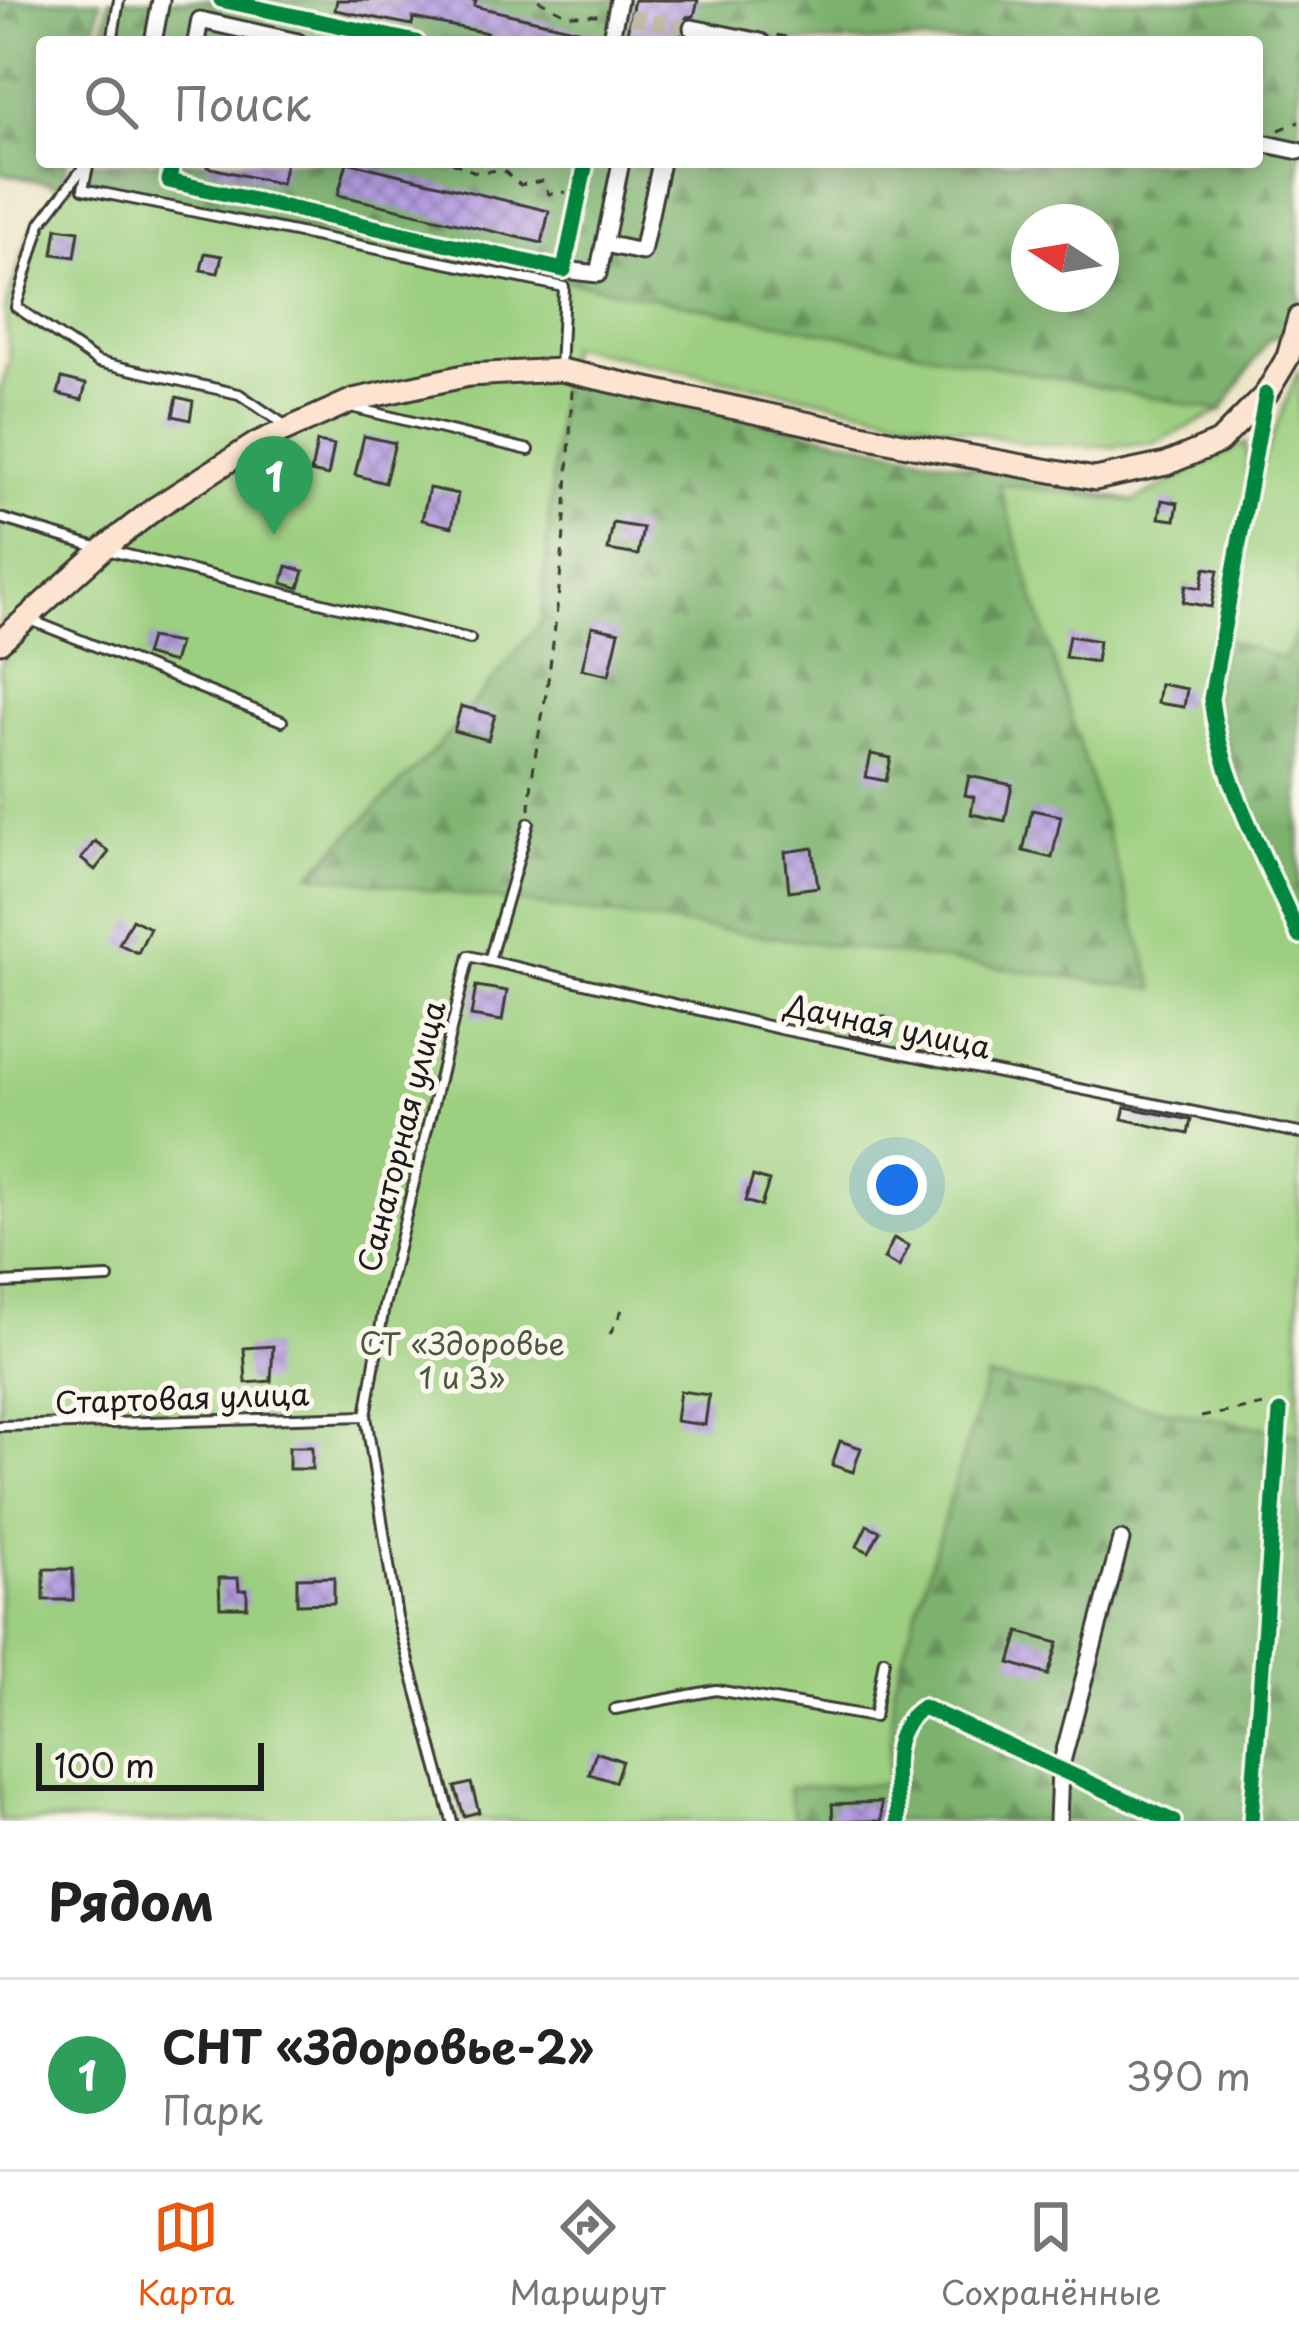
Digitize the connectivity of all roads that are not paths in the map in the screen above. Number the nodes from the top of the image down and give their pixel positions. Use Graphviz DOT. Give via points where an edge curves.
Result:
graph roads {
  1 [pos="119,0"];
  2 [pos="161,0"];
  3 [pos="205,0"];
  4 [pos="221,0"];
  5 [pos="200,20"];
  6 [pos="692,28"];
  7 [pos="113,36"];
  8 [pos="154,36"];
  9 [pos="197,36"];
  10 [pos="271,36"];
  11 [pos="388,36"];
  12 [pos="717,36"];
  13 [pos="1263,143"];
  14 [pos="1299,151"];
  15 [pos="83,168"];
  16 [pos="87,168"];
  17 [pos="170,168"];
  18 [pos="585,168"];
  19 [pos="620,168"];
  20 [pos="660,168"];
  21 [pos="604,244"];
  22 [pos="564,270"];
  23 [pos="1299,318"];
  24 [pos="560,370"];
  25 [pos="1266,394"];
  26 [pos="341,405"];
  27 [pos="290,428"];
  28 [pos="530,450"];
  29 [pos="0,518"];
  30 [pos="103,549"];
  31 [pos="27,618"];
  32 [pos="470,639"];
  33 [pos="0,643"];
  34 [pos="282,721"];
  35 [pos="530,824"];
  36 [pos="1299,936"];
  37 [pos="469,956"];
  38 [pos="489,961"];
  39 [pos="1299,1133"];
  40 [pos="108,1278"];
  41 [pos="0,1283"];
  42 [pos="1280,1407"];
  43 [pos="366,1416"];
  44 [pos="0,1426"];
  45 [pos="1121,1540"];
  46 [pos="884,1660"];
  47 [pos="615,1709"];
  48 [pos="1060,1769"];
  49 [pos="452,1821"];
  50 [pos="898,1821"];
  51 [pos="1058,1821"];
  52 [pos="1173,1821"];
  53 [pos="1251,1821"];
  1 -- 7 [label="lane"];
  2 -- 8 [label="street"];
  3 -- 5 [label="street"];
  4 -- 11 [label="street"];
  5 -- 9 [label="street"];
  5 -- 10 [label="street"];
  6 -- 12 [label="street"];
  13 -- 14 [label="street"];
  15 -- 27 [label="lane" via="41,223 16,307 98,362 239,394"];
  16 -- 24 [label="lane" via="83,189 564,287"];
  17 -- 22 [label="street" via="169,181"];
  18 -- 22 [label="street"];
  19 -- 21 [label="street"];
  20 -- 21 [label="street" via="642,252"];
  21 -- 22 [label="street" via="598,274"];
  23 -- 25 [label="main road"];
  24 -- 25 [label="main road" via="1095,479 1220,442"];
  24 -- 26 [label="main road" via="469,375"];
  25 -- 36 [label="street" via="1211,699 1241,801"];
  26 -- 27 [label="main road"];
  26 -- 28 [label="lane"];
  27 -- 30 [label="main road"];
  29 -- 30 [label="lane"];
  30 -- 31 [label="main road"];
  30 -- 32 [label="lane"];
  31 -- 33 [label="main road"];
  31 -- 34 [label="lane"];
  35 -- 38 [label="lane"];
  37 -- 38 [label="lane, Дачная улица"];
  37 -- 43 [label="lane, Санаторная улица" via="384,1306"];
  38 -- 39 [label="lane, Дачная улица" via="785,1030"];
  40 -- 41 [label="lane"];
  42 -- 53 [label="street"];
  43 -- 44 [label="lane, Стартовая улица"];
  43 -- 49 [label="lane, Санаторная улица" via="397,1617"];
  45 -- 48 [label="street"];
  46 -- 47 [label="lane" via="874,1717 716,1690"];
  48 -- 50 [label="street" via="923,1707 897,1737"];
  48 -- 51 [label="street"];
  48 -- 52 [label="street"];
}
